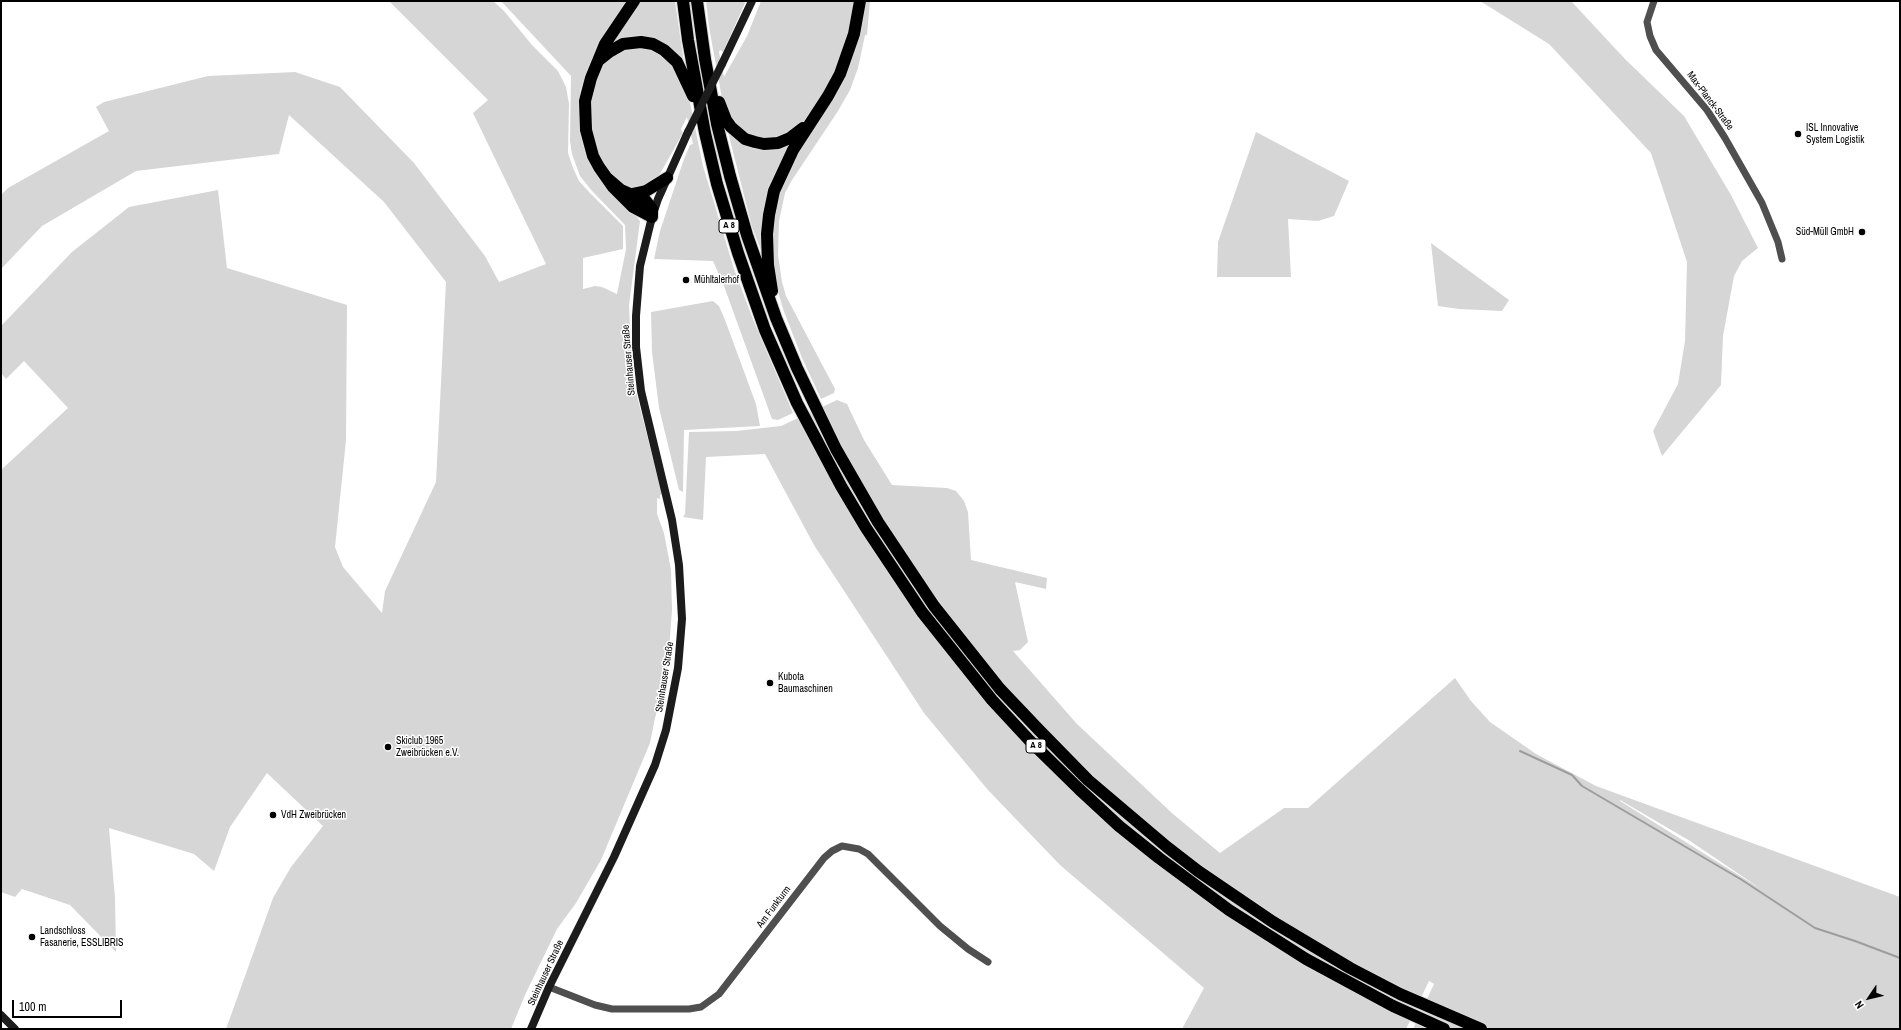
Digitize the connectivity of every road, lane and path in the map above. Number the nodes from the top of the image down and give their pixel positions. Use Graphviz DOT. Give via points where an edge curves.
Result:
graph roads {
  1 [pos="634,1"];
  2 [pos="683,1"];
  3 [pos="697,1"];
  4 [pos="752,1"];
  5 [pos="860,1"];
  6 [pos="1654,1"];
  7 [pos="705,58"];
  8 [pos="598,62"];
  9 [pos="702,120"];
  10 [pos="811,120"];
  11 [pos="607,178"];
  12 [pos="667,178"];
  13 [pos="632,194"];
  14 [pos="652,217"];
  15 [pos="1782,259"];
  16 [pos="776,318"];
  17 [pos="988,962"];
  18 [pos="549,987"];
  19 [pos="1,1015"];
  20 [pos="15,1029"];
  21 [pos="531,1029"];
  22 [pos="1444,1029"];
  23 [pos="1481,1029"];
  1 -- 8 [label="highway" via="605,44"];
  2 -- 9 [label="highway, A 8"];
  3 -- 7 [label="highway, A 8"];
  4 -- 12 [label="main road, Steinhauser Straße, bridge"];
  5 -- 10 [label="highway" via="856,28 846,60 831,91"];
  6 -- 15 [label="street, Max-Planck-Straße" via="1647,22 1656,50 1707,110 1726,138 1762,203"];
  7 -- 10 [label="highway" via="726,120 746,139 764,144 778,143 796,134"];
  7 -- 16 [label="highway, A 8" via="730,176 747,235"];
  8 -- 9 [label="highway" via="613,49 630,42 647,42 659,47 669,53 680,66"];
  8 -- 11 [label="highway" via="586,95 584,113 593,156"];
  9 -- 22 [label="highway, A 8" via="717,184 738,253 765,330 797,403 820,449 866,528 922,612 957,658 1030,741 1079,789 1119,826 1192,884 1312,963 1393,1006"];
  10 -- 16 [label="highway" via="779,177 770,209 768,254"];
  11 -- 13 [label="highway" via="621,190"];
  11 -- 14 [label="highway" via="627,202"];
  12 -- 13 [label="highway" via="646,191"];
  12 -- 14 [label="main road, Steinhauser Straße"];
  13 -- 14 [label="highway" via="646,201 652,209"];
  14 -- 18 [label="main road, Steinhauser Straße" via="640,266 636,303 636,347 641,390 671,513 679,565 682,619 678,668 666,730 655,765 614,857"];
  16 -- 23 [label="highway, A 8" via="836,449 904,564 981,666 1050,741 1094,785 1167,847 1273,922 1400,994"];
  17 -- 18 [label="street, Am Funkturm" via="940,926 868,854 859,849 842,846 824,858 719,994 701,1007 612,1009"];
  18 -- 21 [label="main road, Steinhauser Straße"];
  19 -- 20 [label="main road"];
}
